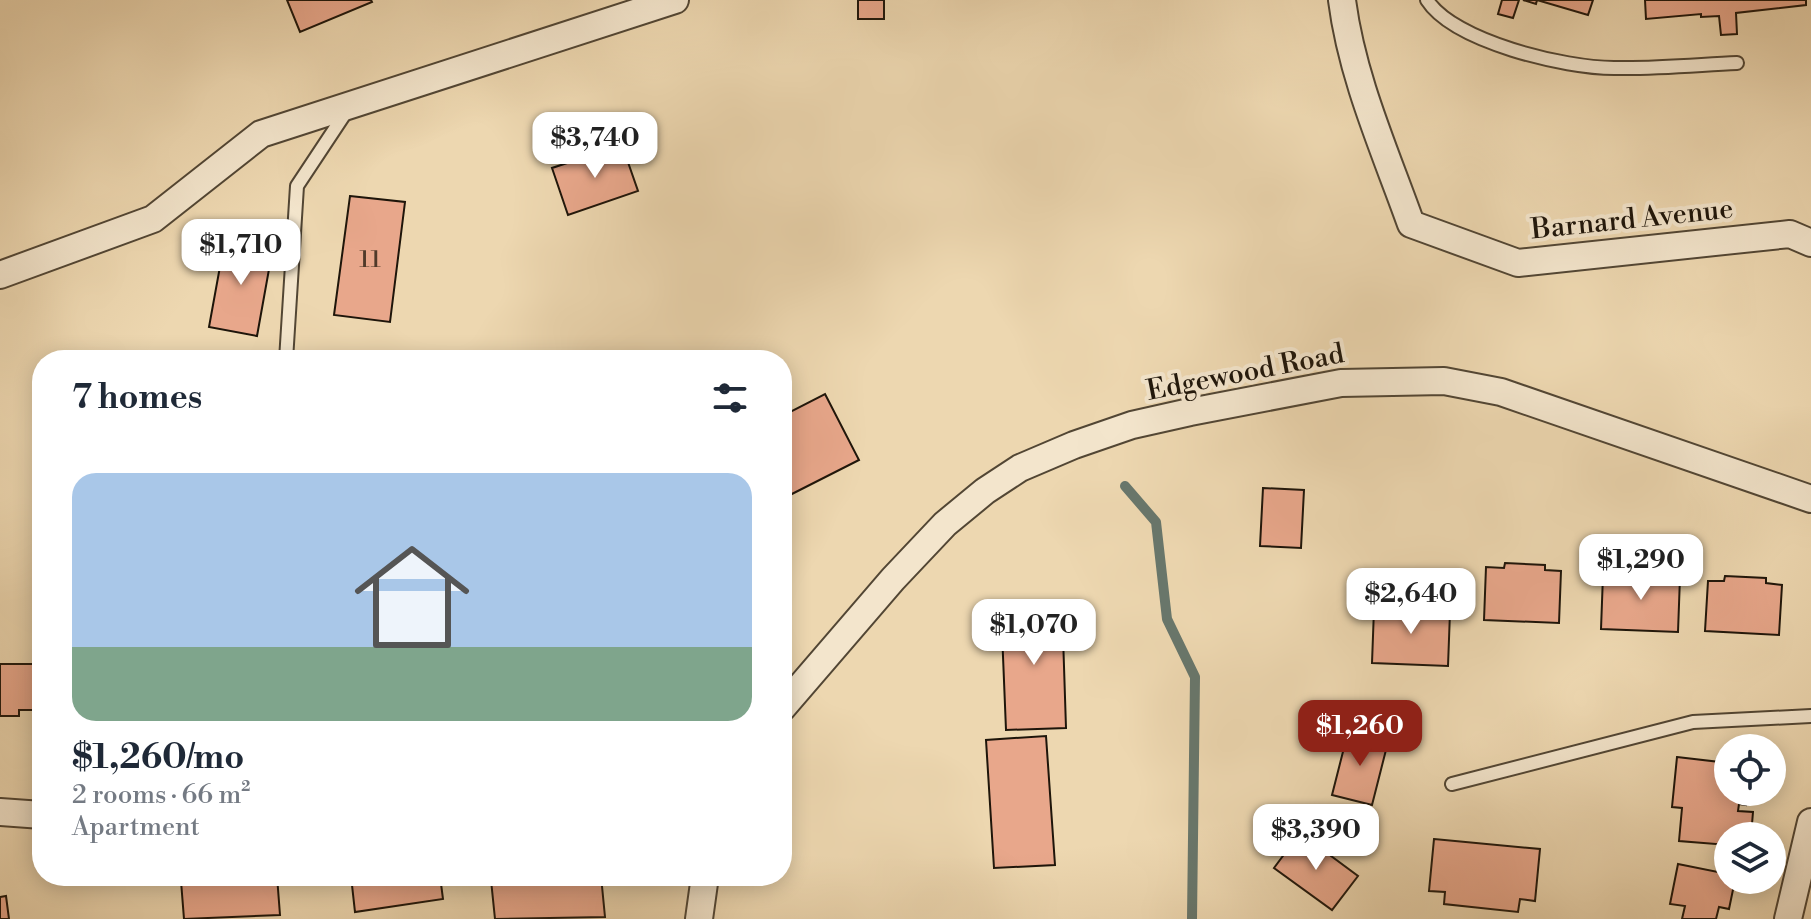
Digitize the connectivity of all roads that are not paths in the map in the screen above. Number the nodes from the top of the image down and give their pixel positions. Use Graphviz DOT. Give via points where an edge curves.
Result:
graph roads {
  1 [pos="675,0"];
  2 [pos="1342,0"];
  3 [pos="1427,0"];
  4 [pos="1737,63"];
  5 [pos="352,103"];
  6 [pos="1811,243"];
  7 [pos="0,275"];
  8 [pos="287,350"];
  9 [pos="1811,499"];
  10 [pos="792,696"];
  11 [pos="1811,716"];
  12 [pos="1452,784"];
  13 [pos="0,812"];
  14 [pos="32,814"];
  15 [pos="1811,822"];
  16 [pos="704,886"];
  17 [pos="699,919"];
  18 [pos="1788,919"];
  1 -- 5 [label="street"];
  2 -- 6 [label="street, Barnard Avenue" via="1363,92 1411,224 1518,263 1790,234"];
  3 -- 4 [label="lane" via="1471,36 1526,54 1611,69"];
  5 -- 7 [label="street" via="261,134 153,219"];
  5 -- 8 [label="lane" via="297,186"];
  9 -- 10 [label="street, Edgewood Road" via="1501,392 1444,381 1341,383 1190,412 1074,445 1020,468 985,491 893,579"];
  11 -- 12 [label="lane" via="1693,722"];
  13 -- 14 [label="street"];
  15 -- 18 [label="street"];
  16 -- 17 [label="street"];
}
